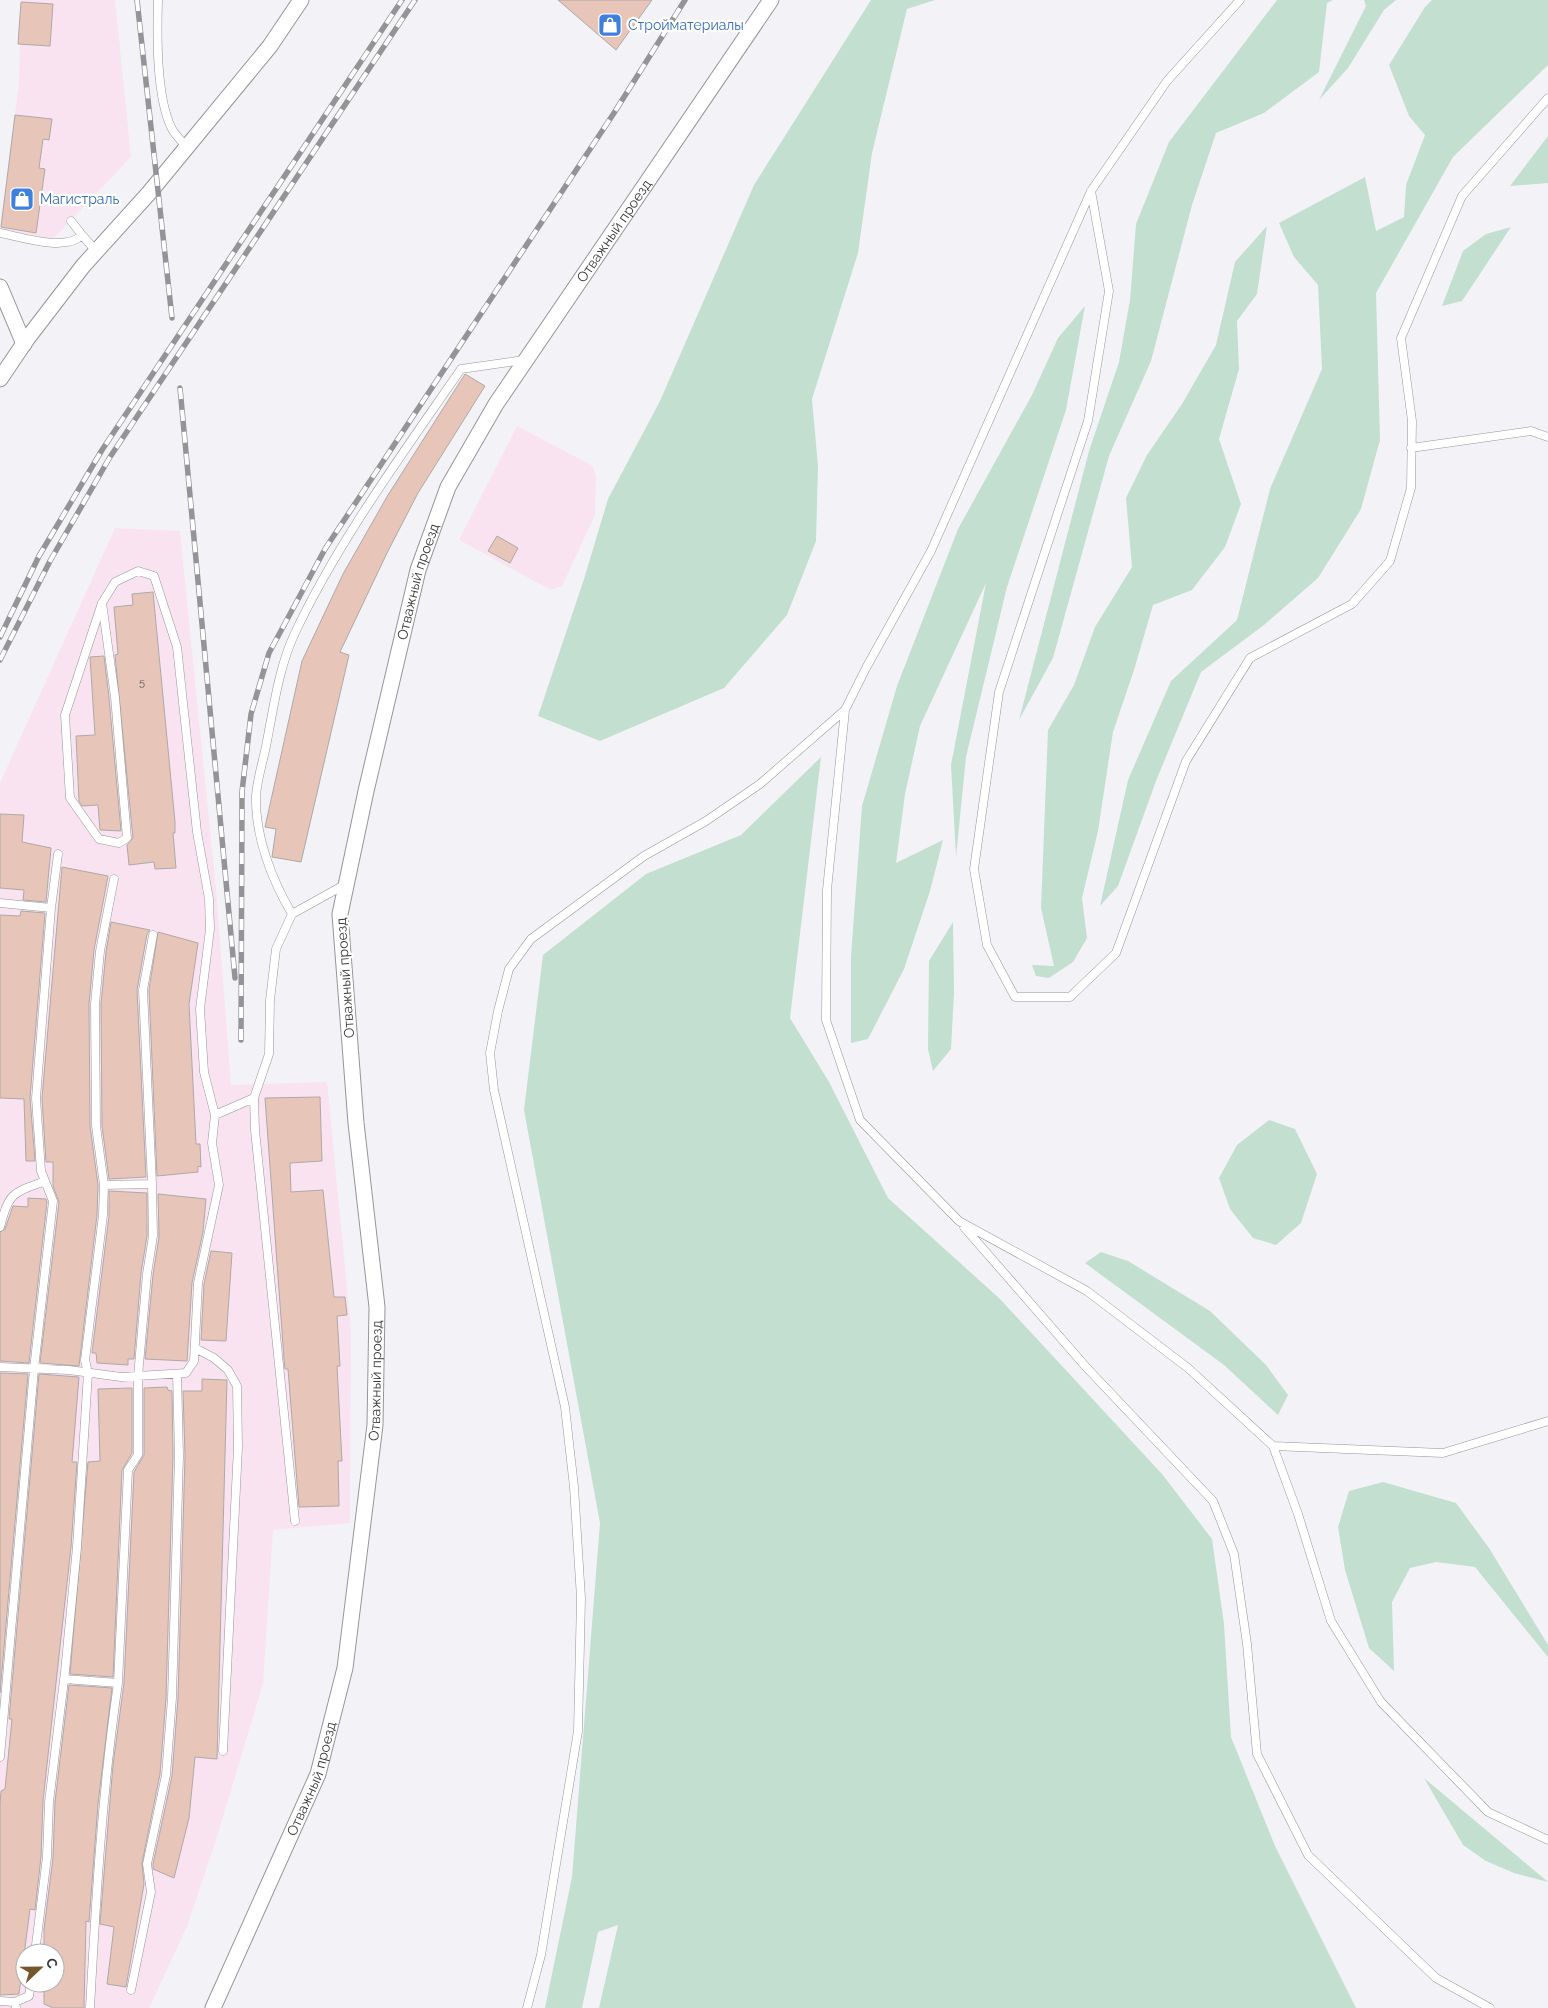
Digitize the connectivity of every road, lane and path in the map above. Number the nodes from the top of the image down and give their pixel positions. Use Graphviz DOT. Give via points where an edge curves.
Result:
graph roads {
  1 [pos="158,0"];
  2 [pos="301,0"];
  3 [pos="772,0"];
  4 [pos="1240,0"];
  5 [pos="1548,98"];
  6 [pos="187,147"];
  7 [pos="1091,191"];
  8 [pos="70,221"];
  9 [pos="0,233"];
  10 [pos="82,235"];
  11 [pos="96,251"];
  12 [pos="0,287"];
  13 [pos="24,344"];
  14 [pos="526,360"];
  15 [pos="1,375"];
  16 [pos="1548,437"];
  17 [pos="1411,448"];
  18 [pos="102,603"];
  19 [pos="845,710"];
  20 [pos="58,854"];
  21 [pos="114,879"];
  22 [pos="346,884"];
  23 [pos="0,903"];
  24 [pos="51,908"];
  25 [pos="292,914"];
  26 [pos="153,935"];
  27 [pos="254,1098"];
  28 [pos="215,1115"];
  29 [pos="43,1182"];
  30 [pos="152,1184"];
  31 [pos="104,1185"];
  32 [pos="959,1221"];
  33 [pos="0,1227"];
  34 [pos="195,1348"];
  35 [pos="0,1367"];
  36 [pos="34,1368"];
  37 [pos="88,1373"];
  38 [pos="176,1374"];
  39 [pos="138,1376"];
  40 [pos="1548,1421"];
  41 [pos="1272,1446"];
  42 [pos="295,1521"];
  43 [pos="64,1679"];
  44 [pos="118,1683"];
  45 [pos="223,1751"];
  46 [pos="0,1757"];
  47 [pos="1548,1840"];
  48 [pos="36,1943"];
  49 [pos="132,1990"];
  50 [pos="29,1993"];
  51 [pos="0,2001"];
  52 [pos="16,2005"];
  53 [pos="90,2008"];
  54 [pos="212,2008"];
  55 [pos="527,2008"];
  56 [pos="1490,2008"];
  1 -- 6 [label="lane" via="157,42 163,98 172,129"];
  2 -- 6 [label="street" via="270,46"];
  3 -- 14 [label="street, Отважный проезд"];
  4 -- 7 [label="lane" via="1167,80"];
  5 -- 17 [label="lane" via="1462,196 1401,338 1412,421"];
  6 -- 11 [label="street"];
  7 -- 17 [label="lane" via="1109,291 1088,421 999,692 974,869 987,945 1016,997 1070,997 1116,953 1186,761 1250,658 1352,604 1390,561 1411,488"];
  7 -- 19 [label="lane" via="930,551"];
  8 -- 10 [label="lane"];
  9 -- 10 [label="lane" via="63,244"];
  10 -- 11 [label="lane"];
  11 -- 13 [label="street"];
  12 -- 13 [label="street"];
  13 -- 15 [label="street"];
  14 -- 22 [label="street, Отважный проезд" via="496,404 448,487 418,570"];
  14 -- 25 [label="lane" via="461,370 329,570 294,636 280,675 256,796 260,832 277,888"];
  16 -- 17 [label="lane" via="1531,431"];
  18 -- 18 [label="lane" via="65,715 70,798 99,840 119,843 127,838 115,697"];
  18 -- 28 [label="lane" via="115,582 138,571 154,576 177,647 197,832 208,899 210,929 200,1009 204,1072"];
  19 -- 32 [label="lane" via="827,890 826,1020 860,1120"];
  19 -- 55 [label="lane" via="760,784 706,822 644,856 531,939 509,969 498,1011 490,1054 494,1090 565,1407 581,1598 578,1731 541,1955"];
  20 -- 24 [label="lane"];
  21 -- 31 [label="lane" via="100,951 95,1004 96,1126"];
  22 -- 25 [label="lane"];
  22 -- 54 [label="street, Отважный проезд" via="340,914 356,1123 377,1306 374,1425 345,1668 318,1774"];
  23 -- 24 [label="lane"];
  24 -- 29 [label="lane" via="36,1098"];
  25 -- 27 [label="lane" via="276,949 270,1000 269,1054"];
  26 -- 30 [label="lane" via="143,990"];
  27 -- 28 [label="lane"];
  27 -- 42 [label="lane"];
  28 -- 34 [label="lane" via="212,1142 219,1185 198,1283"];
  29 -- 33 [label="lane" via="18,1191 4,1207"];
  29 -- 36 [label="lane" via="53,1201"];
  30 -- 31 [label="lane"];
  30 -- 39 [label="lane" via="153,1236"];
  31 -- 37 [label="lane" via="85,1360"];
  32 -- 41 [label="lane" via="1087,1291 1188,1368"];
  32 -- 56 [label="lane" via="1086,1367 1213,1501 1234,1554 1247,1644 1257,1754 1308,1855 1436,1978"];
  34 -- 38 [label="lane" via="194,1361 186,1373"];
  34 -- 45 [label="lane" via="228,1370 237,1386 238,1447"];
  35 -- 36 [label="lane"];
  36 -- 37 [label="lane"];
  36 -- 46 [label="lane"];
  37 -- 39 [label="lane"];
  37 -- 43 [label="lane" via="77,1547"];
  38 -- 39 [label="lane"];
  38 -- 49 [label="lane" via="179,1456 172,1698 166,1775 147,1864 152,1892"];
  39 -- 44 [label="lane" via="138,1455 128,1470"];
  40 -- 41 [label="lane" via="1443,1454"];
  41 -- 47 [label="lane" via="1298,1514 1331,1621 1381,1702 1488,1812"];
  43 -- 44 [label="lane"];
  43 -- 48 [label="lane"];
  44 -- 53 [label="lane" via="95,1896"];
  50 -- 52 [label="lane"];
  51 -- 52 [label="lane"];
}
